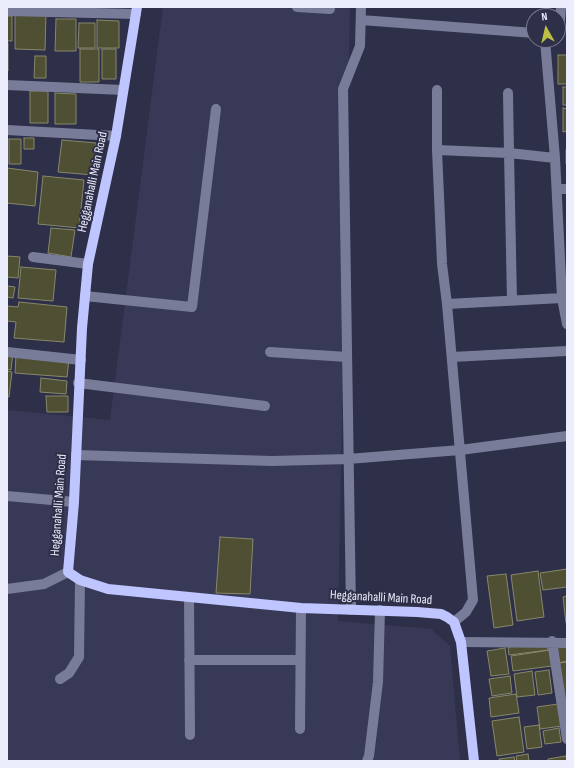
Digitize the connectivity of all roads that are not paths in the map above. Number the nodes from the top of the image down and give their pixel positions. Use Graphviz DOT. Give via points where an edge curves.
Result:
graph roads {
  1 [pos="297,7"];
  2 [pos="361,7"];
  3 [pos="330,9"];
  4 [pos="136,10"];
  5 [pos="7,11"];
  6 [pos="361,20"];
  7 [pos="526,32"];
  8 [pos="546,48"];
  9 [pos="7,85"];
  10 [pos="123,90"];
  11 [pos="437,90"];
  12 [pos="508,92"];
  13 [pos="216,109"];
  14 [pos="7,130"];
  15 [pos="116,136"];
  16 [pos="436,150"];
  17 [pos="509,153"];
  18 [pos="555,158"];
  19 [pos="562,189"];
  20 [pos="33,257"];
  21 [pos="88,264"];
  22 [pos="85,296"];
  23 [pos="562,298"];
  24 [pos="512,301"];
  25 [pos="447,304"];
  26 [pos="567,324"];
  27 [pos="567,351"];
  28 [pos="7,352"];
  29 [pos="270,352"];
  30 [pos="347,357"];
  31 [pos="452,357"];
  32 [pos="81,360"];
  33 [pos="78,383"];
  34 [pos="265,406"];
  35 [pos="567,436"];
  36 [pos="460,450"];
  37 [pos="76,455"];
  38 [pos="348,459"];
  39 [pos="7,496"];
  40 [pos="74,502"];
  41 [pos="68,572"];
  42 [pos="80,580"];
  43 [pos="7,589"];
  44 [pos="189,598"];
  45 [pos="300,608"];
  46 [pos="351,610"];
  47 [pos="380,610"];
  48 [pos="454,622"];
  49 [pos="552,641"];
  50 [pos="461,642"];
  51 [pos="567,643"];
  52 [pos="189,660"];
  53 [pos="300,660"];
  54 [pos="60,679"];
  55 [pos="300,728"];
  56 [pos="190,735"];
  57 [pos="567,739"];
  58 [pos="366,761"];
  59 [pos="474,761"];
  1 -- 3 [label="street"];
  2 -- 6 [label="street"];
  4 -- 5 [label="street"];
  4 -- 10 [label="main road, Hegganahalli Main Road"];
  6 -- 7 [label="street"];
  6 -- 30 [label="street" via="360,46 343,89"];
  8 -- 18 [label="street"];
  9 -- 10 [label="street"];
  10 -- 15 [label="main road, Hegganahalli Main Road"];
  11 -- 16 [label="street"];
  12 -- 17 [label="street"];
  13 -- 22 [label="street" via="192,307"];
  14 -- 15 [label="street"];
  15 -- 21 [label="main road, Hegganahalli Main Road"];
  16 -- 17 [label="street"];
  16 -- 25 [label="street" via="442,264"];
  17 -- 18 [label="street"];
  17 -- 24 [label="street"];
  18 -- 19 [label="street"];
  19 -- 23 [label="street"];
  20 -- 21 [label="street"];
  21 -- 22 [label="main road, Hegganahalli Main Road"];
  22 -- 32 [label="main road, Hegganahalli Main Road"];
  23 -- 24 [label="street"];
  23 -- 26 [label="street"];
  24 -- 25 [label="street"];
  25 -- 31 [label="street"];
  27 -- 31 [label="street"];
  28 -- 32 [label="street"];
  29 -- 30 [label="street"];
  30 -- 38 [label="street"];
  31 -- 36 [label="street"];
  32 -- 33 [label="main road, Hegganahalli Main Road"];
  33 -- 34 [label="street"];
  33 -- 37 [label="main road, Hegganahalli Main Road"];
  35 -- 36 [label="street"];
  36 -- 38 [label="street"];
  36 -- 48 [label="street" via="473,600 466,612"];
  37 -- 38 [label="street" via="272,461"];
  37 -- 40 [label="main road, Hegganahalli Main Road"];
  38 -- 46 [label="street"];
  39 -- 40 [label="street"];
  40 -- 41 [label="main road, Hegganahalli Main Road"];
  41 -- 42 [label="main road, Hegganahalli Main Road"];
  41 -- 43 [label="street" via="44,584"];
  42 -- 44 [label="main road, Hegganahalli Main Road" via="108,589"];
  42 -- 54 [label="street" via="80,657 69,673"];
  44 -- 45 [label="main road, Hegganahalli Main Road"];
  44 -- 52 [label="street"];
  45 -- 46 [label="main road, Hegganahalli Main Road"];
  45 -- 53 [label="street"];
  46 -- 47 [label="main road, Hegganahalli Main Road"];
  47 -- 48 [label="main road, Hegganahalli Main Road" via="440,614"];
  47 -- 58 [label="street" via="378,682 369,756"];
  48 -- 50 [label="main road"];
  49 -- 50 [label="street"];
  49 -- 51 [label="street"];
  49 -- 57 [label="street"];
  50 -- 59 [label="main road"];
  52 -- 53 [label="street"];
  52 -- 56 [label="street"];
  53 -- 55 [label="street"];
}
